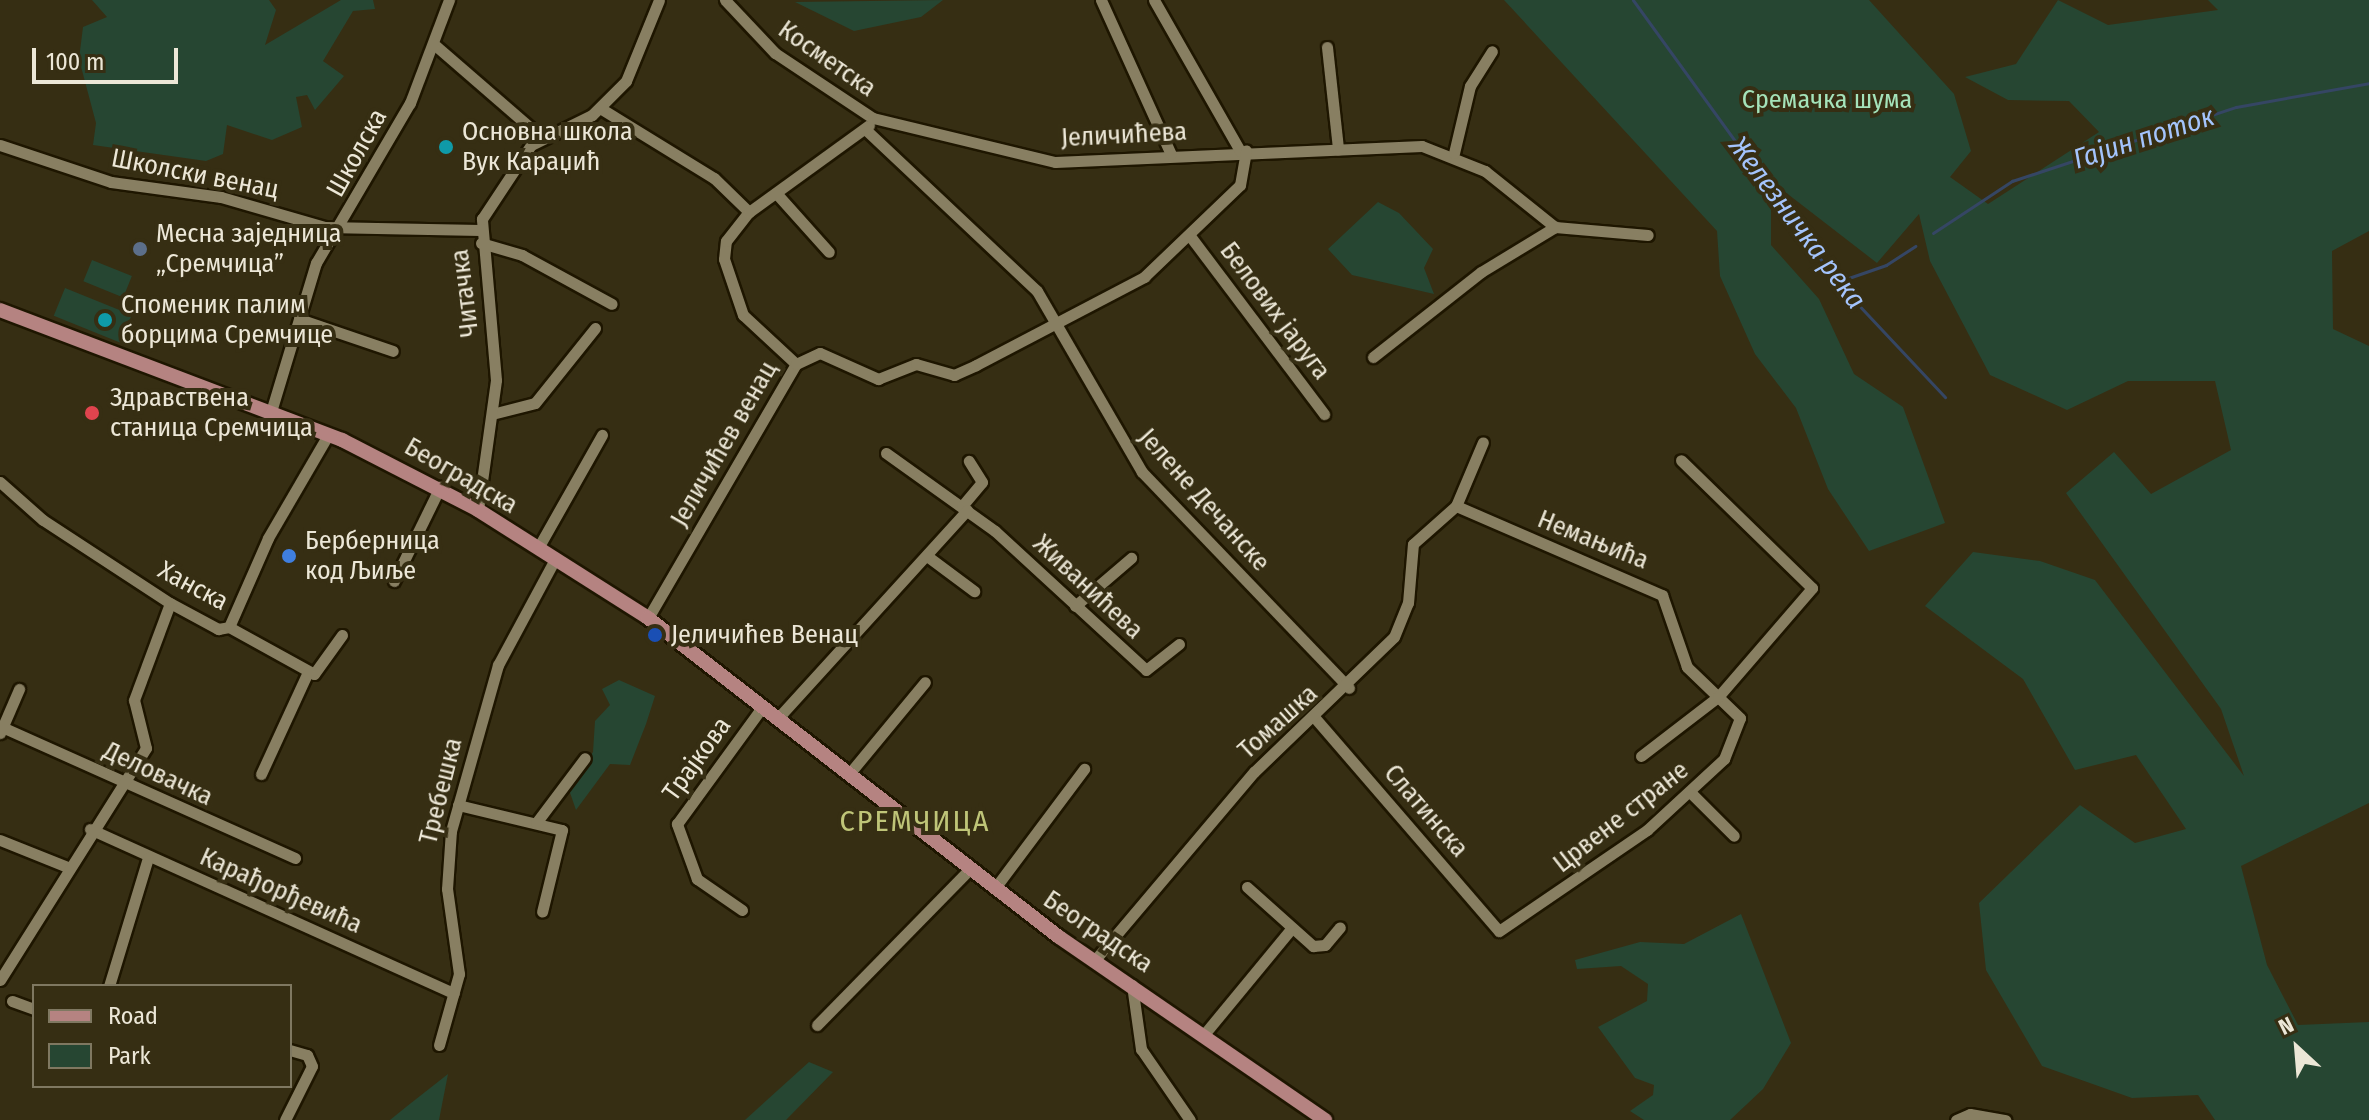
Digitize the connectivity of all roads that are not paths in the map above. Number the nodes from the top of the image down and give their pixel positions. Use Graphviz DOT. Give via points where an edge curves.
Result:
graph roads {
  1 [pos="449,0"];
  2 [pos="659,0"];
  3 [pos="725,0"];
  4 [pos="1101,0"];
  5 [pos="1154,0"];
  6 [pos="436,46"];
  7 [pos="1327,47"];
  8 [pos="1492,51"];
  9 [pos="600,108"];
  10 [pos="873,118"];
  11 [pos="865,129"];
  12 [pos="541,137"];
  13 [pos="0,145"];
  14 [pos="1338,149"];
  15 [pos="1243,151"];
  16 [pos="1454,153"];
  17 [pos="1171,154"];
  18 [pos="776,193"];
  19 [pos="749,212"];
  20 [pos="1555,227"];
  21 [pos="335,228"];
  22 [pos="480,230"];
  23 [pos="1648,235"];
  24 [pos="1190,236"];
  25 [pos="481,243"];
  26 [pos="829,252"];
  27 [pos="612,304"];
  28 [pos="0,310"];
  29 [pos="299,319"];
  30 [pos="1059,320"];
  31 [pos="595,328"];
  32 [pos="393,351"];
  33 [pos="1373,357"];
  34 [pos="796,364"];
  35 [pos="492,414"];
  36 [pos="1324,414"];
  37 [pos="270,415"];
  38 [pos="328,435"];
  39 [pos="602,435"];
  40 [pos="1483,442"];
  41 [pos="886,453"];
  42 [pos="1681,460"];
  43 [pos="969,461"];
  44 [pos="0,482"];
  45 [pos="440,487"];
  46 [pos="1456,506"];
  47 [pos="965,508"];
  48 [pos="478,510"];
  49 [pos="538,548"];
  50 [pos="927,556"];
  51 [pos="1131,558"];
  52 [pos="555,559"];
  53 [pos="394,581"];
  54 [pos="974,591"];
  55 [pos="170,603"];
  56 [pos="1075,606"];
  57 [pos="648,618"];
  58 [pos="229,627"];
  59 [pos="342,635"];
  60 [pos="1179,644"];
  61 [pos="308,672"];
  62 [pos="925,682"];
  63 [pos="1349,688"];
  64 [pos="19,689"];
  65 [pos="1718,697"];
  66 [pos="763,706"];
  67 [pos="778,718"];
  68 [pos="1315,718"];
  69 [pos="1740,718"];
  70 [pos="1,730"];
  71 [pos="1641,756"];
  72 [pos="585,758"];
  73 [pos="1084,769"];
  74 [pos="261,774"];
  75 [pos="849,774"];
  76 [pos="122,781"];
  77 [pos="1692,794"];
  78 [pos="458,805"];
  79 [pos="536,823"];
  80 [pos="90,829"];
  81 [pos="1734,836"];
  82 [pos="0,840"];
  83 [pos="148,858"];
  84 [pos="295,858"];
  85 [pos="70,868"];
  86 [pos="970,869"];
  87 [pos="1247,887"];
  88 [pos="995,888"];
  89 [pos="742,910"];
  90 [pos="542,912"];
  91 [pos="1340,927"];
  92 [pos="1290,930"];
  93 [pos="1503,931"];
  94 [pos="1094,961"];
  95 [pos="0,980"];
  96 [pos="110,984"];
  97 [pos="1132,985"];
  98 [pos="454,993"];
  99 [pos="12,1001"];
  100 [pos="32,1008"];
  101 [pos="817,1025"];
  102 [pos="1206,1032"];
  103 [pos="439,1045"];
  104 [pos="292,1051"];
  105 [pos="285,1120"];
  106 [pos="1190,1120"];
  107 [pos="1325,1120"];
  108 [pos="1956,1120"];
  109 [pos="2005,1120"];
  1 -- 6 [label="street, Школска"];
  2 -- 9 [label="street, Читачка" via="636,66"];
  3 -- 10 [label="street, Косметска" via="775,53"];
  4 -- 17 [label="street"];
  5 -- 15 [label="street"];
  6 -- 12 [label="street"];
  6 -- 21 [label="street, Школска"];
  7 -- 14 [label="street"];
  8 -- 16 [label="street" via="1470,86"];
  9 -- 12 [label="street, Читачка"];
  9 -- 19 [label="street" via="714,178"];
  10 -- 11 [label="street"];
  10 -- 17 [label="street, Јеличићева" via="1055,162"];
  11 -- 18 [label="street"];
  11 -- 30 [label="street" via="1005,257"];
  12 -- 22 [label="street, Читачка" via="522,155"];
  13 -- 21 [label="street, Школски венац" via="111,182 221,197"];
  14 -- 15 [label="street, Јеличићева"];
  14 -- 16 [label="street, Јеличићева" via="1390,143"];
  15 -- 17 [label="street, Јеличићева"];
  15 -- 24 [label="street, Јеличићев венац" via="1246,176"];
  16 -- 20 [label="street, Јеличићева"];
  18 -- 19 [label="street"];
  18 -- 26 [label="street"];
  19 -- 34 [label="street" via="726,241 724,259 750,326"];
  20 -- 23 [label="street"];
  20 -- 33 [label="street" via="1481,272"];
  21 -- 22 [label="street, Школски венац"];
  21 -- 29 [label="street, Школска"];
  22 -- 25 [label="street, Читачка"];
  24 -- 30 [label="street, Јеличићев венац" via="1135,283"];
  24 -- 36 [label="street, Белових јаруга"];
  25 -- 27 [label="street" via="522,255"];
  25 -- 35 [label="street, Читачка" via="496,366"];
  28 -- 37 [label="main road, Београдска"];
  29 -- 32 [label="street"];
  29 -- 37 [label="street, Школска"];
  30 -- 34 [label="street, Јеличићев венац" via="954,375 916,364 878,379 820,353"];
  30 -- 63 [label="street, Јелене Дечанске" via="1099,405 1142,472"];
  31 -- 35 [label="street" via="535,403"];
  34 -- 57 [label="street, Јеличићев венац"];
  35 -- 48 [label="street, Читачка"];
  37 -- 38 [label="main road, Београдска"];
  38 -- 45 [label="main road, Београдска"];
  38 -- 58 [label="street, Ханска" via="268,538"];
  39 -- 49 [label="street"];
  40 -- 46 [label="street"];
  41 -- 47 [label="street, Живанићева"];
  42 -- 65 [label="street" via="1812,588"];
  43 -- 47 [label="street" via="982,482"];
  44 -- 55 [label="street, Ханска" via="43,520"];
  45 -- 48 [label="main road, Београдска"];
  45 -- 53 [label="street"];
  46 -- 63 [label="street, Томашка" via="1413,544 1400,625"];
  46 -- 65 [label="street, Немањића" via="1655,590 1687,667"];
  47 -- 50 [label="street"];
  47 -- 56 [label="street, Живанићева"];
  48 -- 49 [label="main road, Београдска"];
  49 -- 52 [label="main road, Београдска"];
  50 -- 54 [label="street"];
  50 -- 67 [label="street"];
  51 -- 56 [label="street"];
  52 -- 57 [label="main road, Београдска"];
  52 -- 78 [label="street, Требешка" via="498,665"];
  55 -- 58 [label="street, Ханска" via="210,625"];
  55 -- 76 [label="street" via="134,700 149,742"];
  56 -- 60 [label="street, Живанићева" via="1146,670"];
  57 -- 66 [label="main road, Београдска"];
  58 -- 61 [label="street"];
  59 -- 61 [label="street" via="319,673"];
  61 -- 74 [label="street"];
  62 -- 75 [label="street"];
  63 -- 68 [label="street, Томашка"];
  64 -- 70 [label="street, Деловачка"];
  65 -- 69 [label="street, Немањића"];
  65 -- 71 [label="street"];
  66 -- 67 [label="main road, Београдска"];
  66 -- 89 [label="street, Трајкова" via="677,824 697,879"];
  67 -- 75 [label="main road, Београдска"];
  68 -- 93 [label="street, Слатинска"];
  68 -- 94 [label="street, Томашка" via="1254,772"];
  69 -- 77 [label="street, Црвене стране" via="1724,759"];
  70 -- 76 [label="street, Деловачка"];
  72 -- 79 [label="street"];
  73 -- 88 [label="street"];
  75 -- 86 [label="main road, Београдска"];
  76 -- 80 [label="street"];
  76 -- 84 [label="street, Деловачка"];
  77 -- 81 [label="street"];
  77 -- 93 [label="street, Црвене стране"];
  78 -- 79 [label="street"];
  78 -- 98 [label="street, Требешка" via="446,862 460,945"];
  79 -- 90 [label="street" via="566,836"];
  80 -- 83 [label="street, Карађорђевића"];
  80 -- 85 [label="street"];
  82 -- 85 [label="street"];
  83 -- 96 [label="street"];
  83 -- 98 [label="street, Карађорђевића"];
  85 -- 95 [label="street"];
  86 -- 88 [label="main road, Београдска"];
  86 -- 101 [label="street"];
  87 -- 92 [label="street"];
  88 -- 94 [label="main road, Београдска"];
  91 -- 92 [label="street" via="1319,947"];
  92 -- 102 [label="street"];
  94 -- 97 [label="main road, Београдска"];
  97 -- 102 [label="main road, Београдска"];
  97 -- 106 [label="street" via="1141,1049"];
  98 -- 103 [label="street, Требешка"];
  99 -- 100 [label="street"];
  102 -- 107 [label="main road, Београдска"];
  104 -- 105 [label="street" via="307,1055 312,1066"];
  108 -- 109 [label="street" via="1970,1114"];
}
